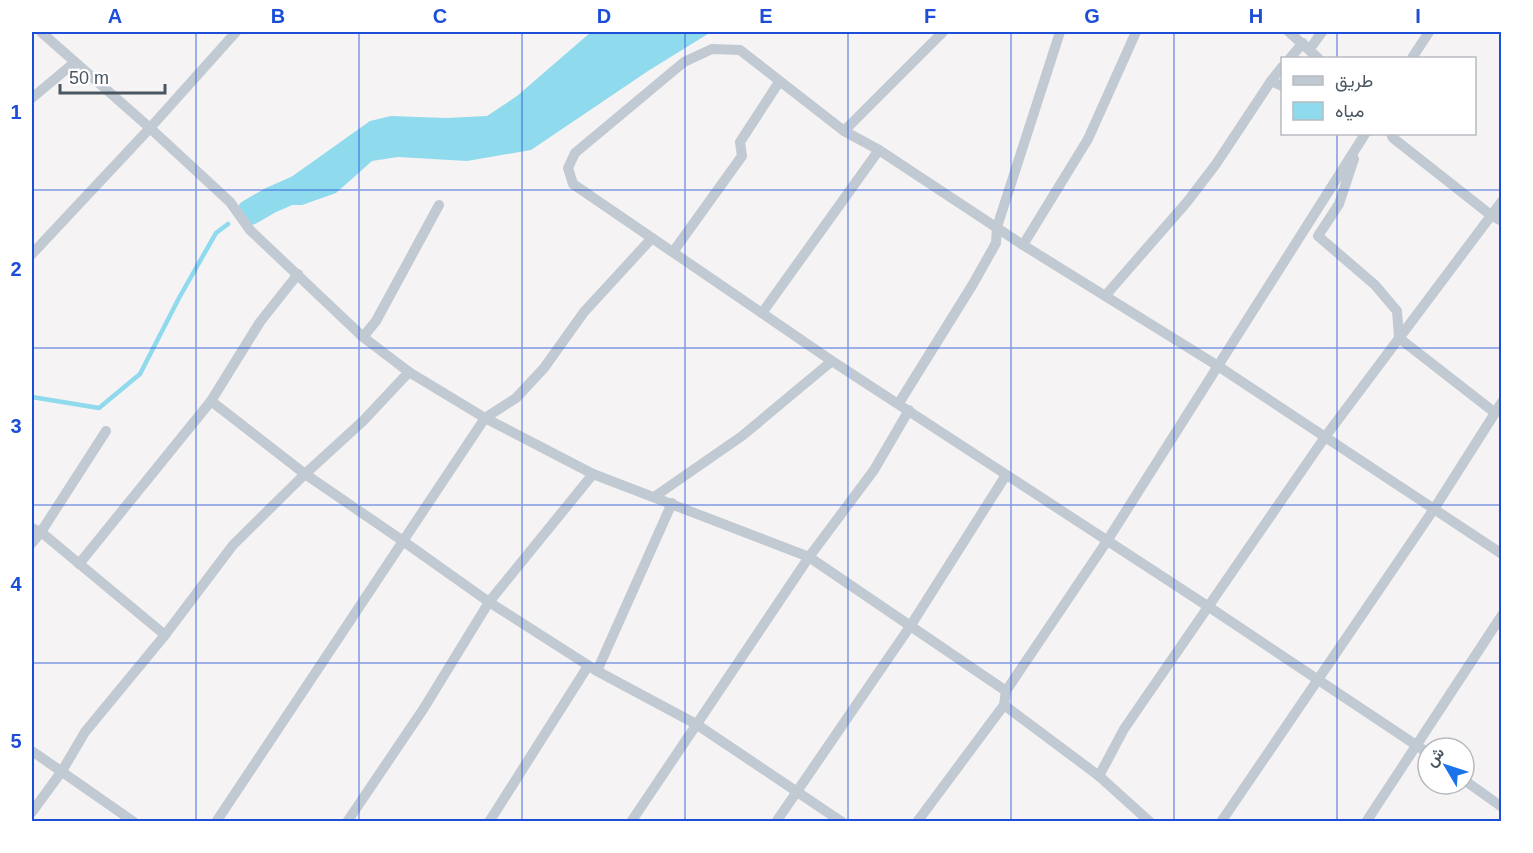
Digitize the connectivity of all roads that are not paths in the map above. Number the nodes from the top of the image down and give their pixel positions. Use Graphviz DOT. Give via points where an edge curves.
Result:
graph roads {
  1 [pos="41,32"];
  2 [pos="236,32"];
  3 [pos="943,32"];
  4 [pos="1060,32"];
  5 [pos="1136,32"];
  6 [pos="1289,32"];
  7 [pos="1322,32"];
  8 [pos="1429,32"];
  9 [pos="1306,47"];
  10 [pos="1291,57"];
  11 [pos="1317,57"];
  12 [pos="1413,57"];
  13 [pos="75,62"];
  14 [pos="1281,68"];
  15 [pos="1271,81"];
  16 [pos="779,82"];
  17 [pos="1281,86"];
  18 [pos="32,98"];
  19 [pos="150,128"];
  20 [pos="844,131"];
  21 [pos="1392,135"];
  22 [pos="1361,136"];
  23 [pos="879,150"];
  24 [pos="1502,201"];
  25 [pos="439,205"];
  26 [pos="1497,218"];
  27 [pos="997,227"];
  28 [pos="652,238"];
  29 [pos="1023,245"];
  30 [pos="673,252"];
  31 [pos="32,254"];
  32 [pos="298,274"];
  33 [pos="1105,296"];
  34 [pos="762,313"];
  35 [pos="363,337"];
  36 [pos="1399,338"];
  37 [pos="832,361"];
  38 [pos="1218,366"];
  39 [pos="409,372"];
  40 [pos="211,401"];
  41 [pos="1502,402"];
  42 [pos="899,403"];
  43 [pos="909,410"];
  44 [pos="1494,412"];
  45 [pos="485,418"];
  46 [pos="106,431"];
  47 [pos="1325,437"];
  48 [pos="305,474"];
  49 [pos="593,474"];
  50 [pos="1006,474"];
  51 [pos="654,497"];
  52 [pos="672,503"];
  53 [pos="1434,509"];
  54 [pos="36,530"];
  55 [pos="403,541"];
  56 [pos="1107,541"];
  57 [pos="32,543"];
  58 [pos="1502,554"];
  59 [pos="809,557"];
  60 [pos="79,564"];
  61 [pos="489,602"];
  62 [pos="1209,607"];
  63 [pos="1502,615"];
  64 [pos="911,625"];
  65 [pos="165,635"];
  66 [pos="592,669"];
  67 [pos="1319,680"];
  68 [pos="1006,691"];
  69 [pos="1004,705"];
  70 [pos="696,724"];
  71 [pos="1422,736"];
  72 [pos="1416,745"];
  73 [pos="32,750"];
  74 [pos="62,771"];
  75 [pos="1099,776"];
  76 [pos="1476,789"];
  77 [pos="796,792"];
  78 [pos="1502,807"];
  79 [pos="32,812"];
  80 [pos="134,822"];
  81 [pos="216,822"];
  82 [pos="346,822"];
  83 [pos="489,822"];
  84 [pos="630,822"];
  85 [pos="776,822"];
  86 [pos="842,822"];
  87 [pos="917,822"];
  88 [pos="1150,822"];
  89 [pos="1221,822"];
  90 [pos="1366,822"];
  1 -- 13 [label="street"];
  2 -- 19 [label="street"];
  3 -- 20 [label="street"];
  4 -- 27 [label="street"];
  5 -- 29 [label="street" via="1088,139"];
  6 -- 9 [label="street"];
  7 -- 9 [label="street"];
  8 -- 12 [label="street"];
  9 -- 10 [label="street"];
  9 -- 11 [label="street"];
  13 -- 18 [label="street"];
  13 -- 19 [label="street"];
  14 -- 15 [label="street"];
  15 -- 17 [label="street"];
  15 -- 33 [label="street" via="1187,202"];
  16 -- 20 [label="street"];
  16 -- 28 [label="street" via="740,50 712,49 684,62 575,153 567,168 573,183"];
  16 -- 30 [label="street" via="740,142 742,156"];
  19 -- 31 [label="street"];
  19 -- 32 [label="street" via="230,202 250,230"];
  20 -- 23 [label="street"];
  21 -- 26 [label="street"];
  22 -- 36 [label="street" via="1339,204 1318,236 1375,285 1397,311"];
  22 -- 38 [label="street"];
  23 -- 27 [label="street"];
  23 -- 34 [label="street"];
  24 -- 26 [label="street"];
  25 -- 35 [label="street" via="376,321"];
  26 -- 36 [label="street"];
  27 -- 29 [label="street"];
  27 -- 42 [label="street" via="996,243"];
  28 -- 30 [label="street"];
  28 -- 45 [label="street" via="584,312 544,368 516,398"];
  29 -- 33 [label="street"];
  30 -- 34 [label="street"];
  32 -- 35 [label="street"];
  32 -- 40 [label="street" via="260,322"];
  33 -- 38 [label="street"];
  34 -- 37 [label="street"];
  35 -- 39 [label="street"];
  36 -- 44 [label="street"];
  36 -- 47 [label="street"];
  37 -- 42 [label="street"];
  37 -- 51 [label="street" via="742,436"];
  38 -- 47 [label="street"];
  38 -- 56 [label="street"];
  39 -- 45 [label="street"];
  39 -- 48 [label="street"];
  40 -- 48 [label="street"];
  40 -- 60 [label="street"];
  41 -- 44 [label="street"];
  42 -- 43 [label="street"];
  43 -- 50 [label="street"];
  43 -- 59 [label="street" via="874,470"];
  44 -- 53 [label="street"];
  45 -- 49 [label="street"];
  45 -- 55 [label="street"];
  46 -- 54 [label="street"];
  47 -- 53 [label="street"];
  47 -- 62 [label="street"];
  48 -- 55 [label="street"];
  48 -- 65 [label="street" via="233,545"];
  49 -- 51 [label="street"];
  49 -- 61 [label="street"];
  50 -- 56 [label="street"];
  50 -- 64 [label="street"];
  51 -- 52 [label="street"];
  52 -- 59 [label="street"];
  52 -- 66 [label="street"];
  53 -- 58 [label="street"];
  53 -- 67 [label="street"];
  54 -- 57 [label="street"];
  54 -- 60 [label="street"];
  55 -- 61 [label="street"];
  55 -- 81 [label="street"];
  56 -- 62 [label="street"];
  56 -- 68 [label="street"];
  59 -- 64 [label="street"];
  59 -- 70 [label="street"];
  60 -- 65 [label="street"];
  61 -- 66 [label="street"];
  61 -- 82 [label="street" via="424,708"];
  62 -- 67 [label="street"];
  62 -- 75 [label="street" via="1124,729"];
  63 -- 71 [label="street"];
  64 -- 68 [label="street"];
  64 -- 77 [label="street"];
  65 -- 74 [label="street" via="85,732"];
  66 -- 70 [label="street"];
  66 -- 83 [label="street"];
  67 -- 72 [label="street"];
  67 -- 89 [label="street"];
  68 -- 69 [label="street"];
  69 -- 75 [label="street"];
  69 -- 87 [label="street"];
  70 -- 77 [label="street"];
  70 -- 84 [label="street"];
  72 -- 90 [label="street"];
  73 -- 74 [label="street"];
  74 -- 79 [label="street"];
  74 -- 80 [label="street"];
  75 -- 88 [label="street"];
  76 -- 78 [label="street"];
  77 -- 85 [label="street"];
  77 -- 86 [label="street"];
}
